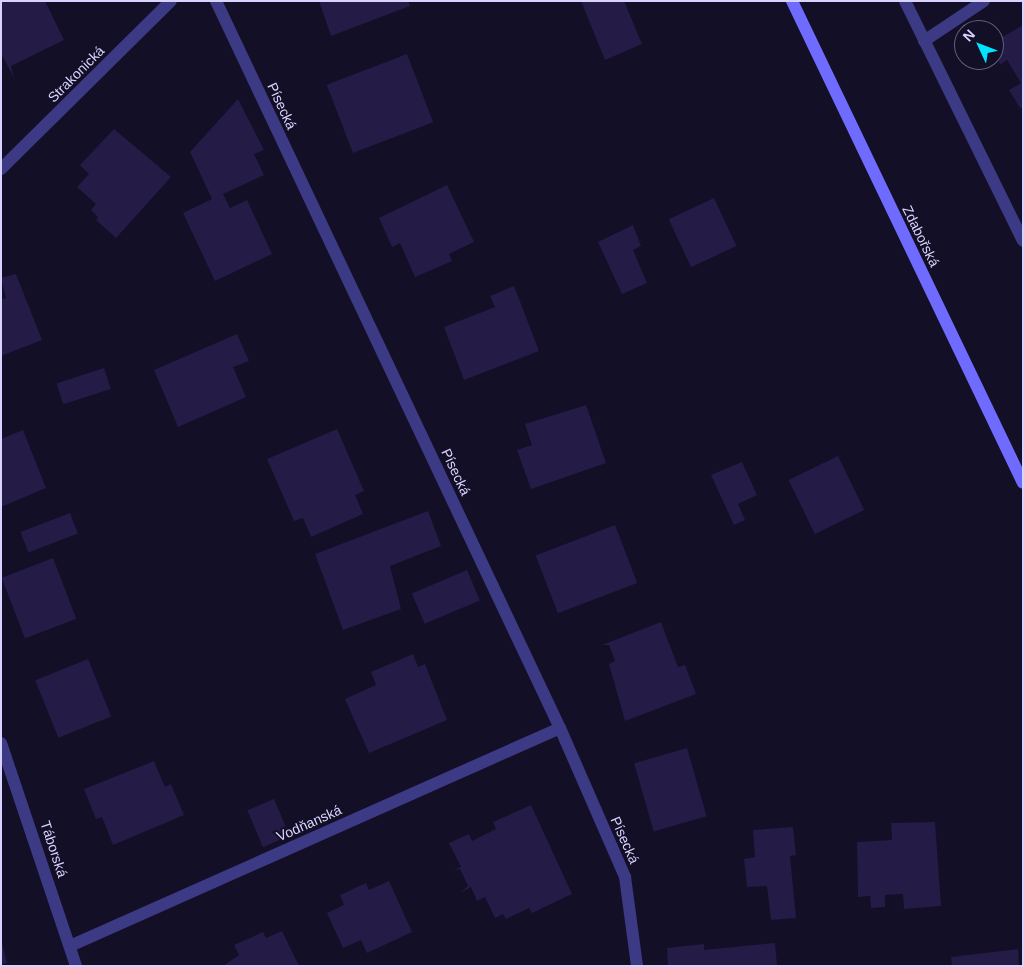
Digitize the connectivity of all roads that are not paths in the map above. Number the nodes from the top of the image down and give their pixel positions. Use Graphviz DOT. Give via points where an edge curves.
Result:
graph roads {
  1 [pos="171,1"];
  2 [pos="216,1"];
  3 [pos="792,1"];
  4 [pos="905,1"];
  5 [pos="984,1"];
  6 [pos="924,41"];
  7 [pos="1,169"];
  8 [pos="1023,241"];
  9 [pos="1023,483"];
  10 [pos="560,728"];
  11 [pos="1,743"];
  12 [pos="70,946"];
  13 [pos="76,966"];
  14 [pos="637,966"];
  1 -- 7 [label="street, Strakonická"];
  2 -- 10 [label="street, Písecká"];
  3 -- 9 [label="street, Zdabořská"];
  4 -- 6 [label="street"];
  5 -- 6 [label="street"];
  6 -- 8 [label="street"];
  10 -- 12 [label="street, Vodňanská"];
  10 -- 14 [label="street, Písecká" via="625,877"];
  11 -- 12 [label="street, Táborská"];
  12 -- 13 [label="street, Táborská"];
}
